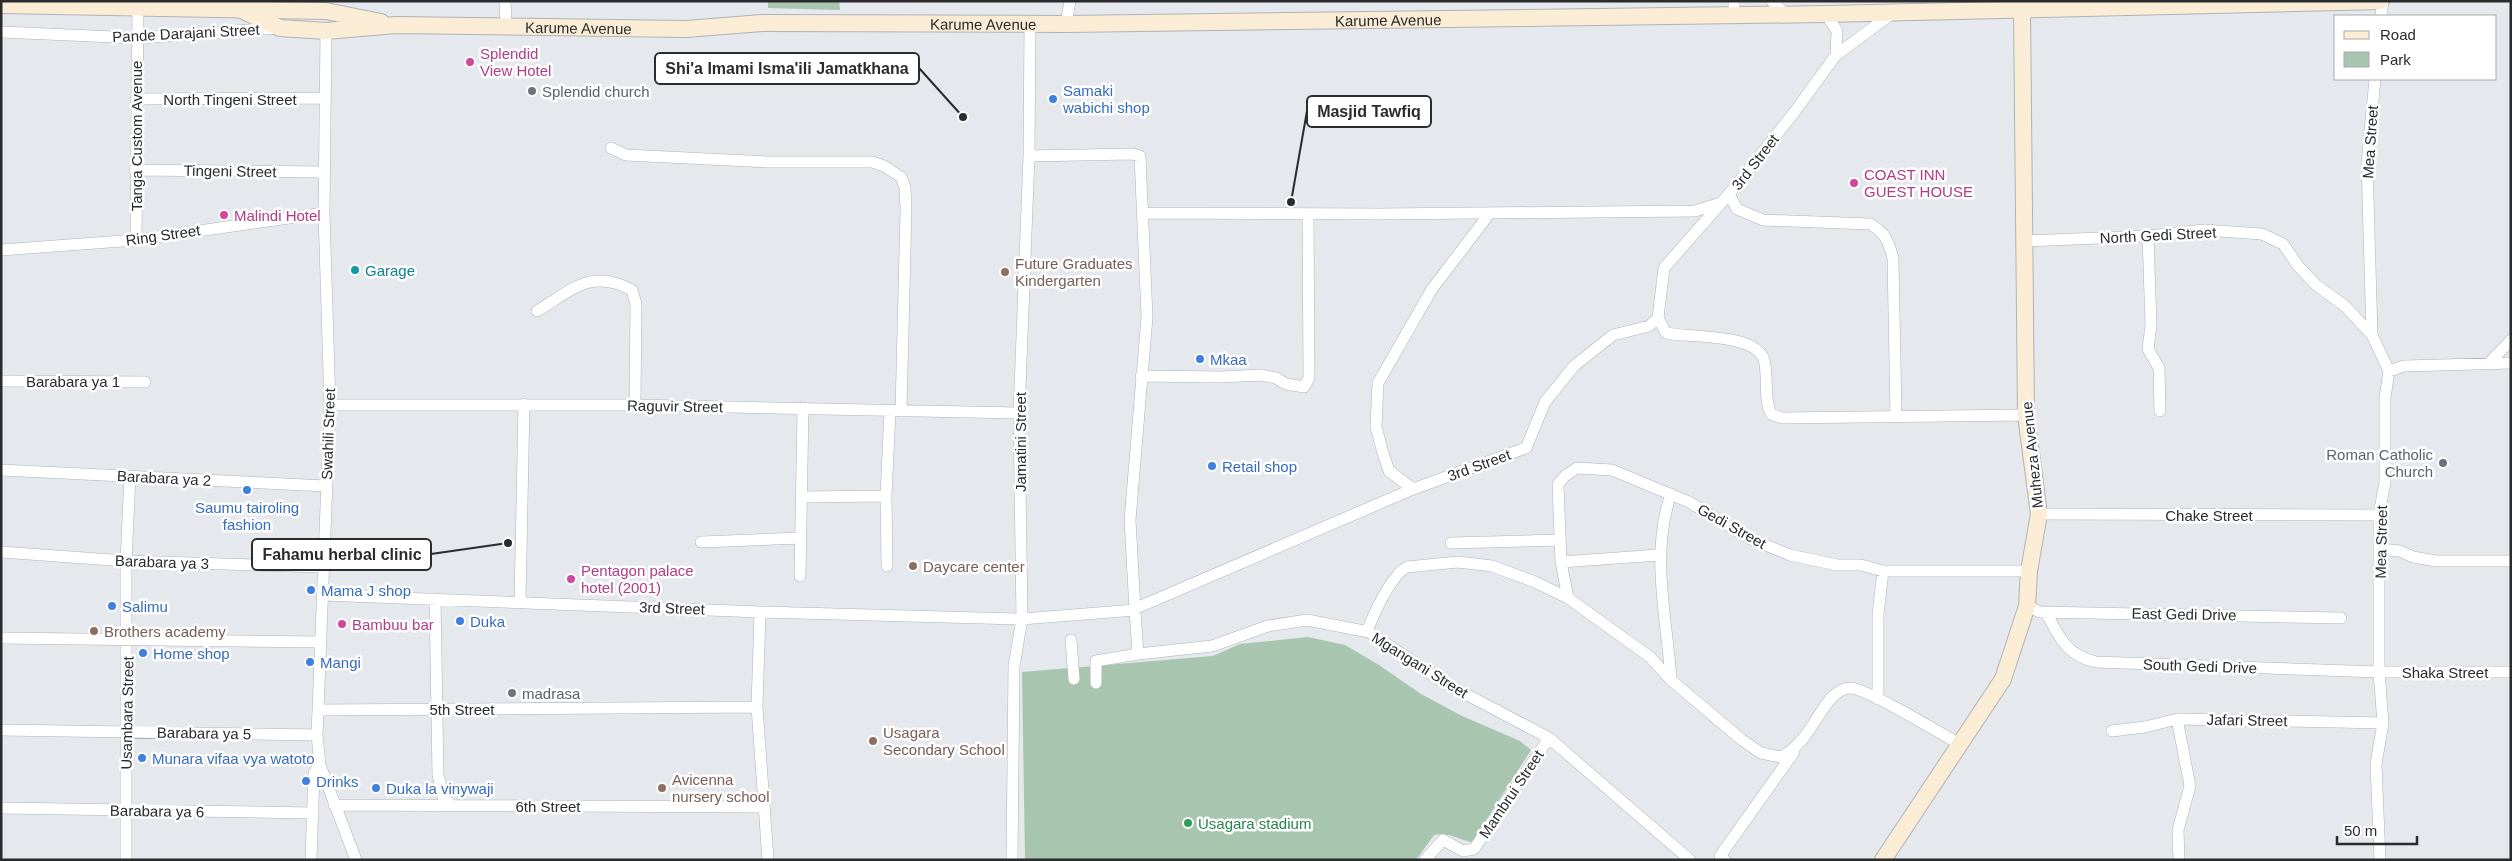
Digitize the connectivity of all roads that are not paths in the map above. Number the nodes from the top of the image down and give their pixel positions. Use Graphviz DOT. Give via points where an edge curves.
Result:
graph roads {
  1 [pos="506,1"];
  2 [pos="1070,1"];
  3 [pos="1772,1"];
  4 [pos="2382,1"];
  5 [pos="138,4"];
  6 [pos="1,5"];
  7 [pos="326,6"];
  8 [pos="1734,8"];
  9 [pos="239,9"];
  10 [pos="2022,9"];
  11 [pos="1895,11"];
  12 [pos="1784,13"];
  13 [pos="1826,14"];
  14 [pos="2381,15"];
  15 [pos="1030,23"];
  16 [pos="1066,24"];
  17 [pos="396,25"];
  18 [pos="506,26"];
  19 [pos="280,28"];
  20 [pos="1,32"];
  21 [pos="326,32"];
  22 [pos="137,38"];
  23 [pos="1836,55"];
  24 [pos="2375,80"];
  25 [pos="324,98"];
  26 [pos="136,99"];
  27 [pos="611,148"];
  28 [pos="1029,156"];
  29 [pos="135,170"];
  30 [pos="324,172"];
  31 [pos="1729,194"];
  32 [pos="1721,203"];
  33 [pos="324,213"];
  34 [pos="1143,213"];
  35 [pos="1490,213"];
  36 [pos="1308,214"];
  37 [pos="2148,236"];
  38 [pos="136,240"];
  39 [pos="2023,241"];
  40 [pos="1,250"];
  41 [pos="537,312"];
  42 [pos="1658,318"];
  43 [pos="2372,334"];
  44 [pos="2511,340"];
  45 [pos="2490,363"];
  46 [pos="2511,363"];
  47 [pos="2389,370"];
  48 [pos="1141,376"];
  49 [pos="1,381"];
  50 [pos="145,382"];
  51 [pos="524,404"];
  52 [pos="330,405"];
  53 [pos="635,405"];
  54 [pos="803,408"];
  55 [pos="895,411"];
  56 [pos="2160,411"];
  57 [pos="1019,413"];
  58 [pos="2026,415"];
  59 [pos="1896,416"];
  60 [pos="1,470"];
  61 [pos="130,476"];
  62 [pos="326,486"];
  63 [pos="1413,489"];
  64 [pos="1671,494"];
  65 [pos="886,496"];
  66 [pos="802,497"];
  67 [pos="2039,514"];
  68 [pos="2379,515"];
  69 [pos="801,538"];
  70 [pos="1559,540"];
  71 [pos="701,542"];
  72 [pos="1450,543"];
  73 [pos="2380,549"];
  74 [pos="1,552"];
  75 [pos="1659,555"];
  76 [pos="126,561"];
  77 [pos="2511,561"];
  78 [pos="1561,562"];
  79 [pos="887,566"];
  80 [pos="323,567"];
  81 [pos="2029,571"];
  82 [pos="1883,572"];
  83 [pos="800,576"];
  84 [pos="322,595"];
  85 [pos="1568,598"];
  86 [pos="435,599"];
  87 [pos="520,602"];
  88 [pos="2027,606"];
  89 [pos="1135,609"];
  90 [pos="760,612"];
  91 [pos="2046,612"];
  92 [pos="2341,618"];
  93 [pos="1022,619"];
  94 [pos="1367,631"];
  95 [pos="1,638"];
  96 [pos="128,640"];
  97 [pos="1071,640"];
  98 [pos="320,642"];
  99 [pos="1138,654"];
  100 [pos="2379,672"];
  101 [pos="2511,672"];
  102 [pos="1074,679"];
  103 [pos="1671,680"];
  104 [pos="1096,682"];
  105 [pos="1878,699"];
  106 [pos="757,707"];
  107 [pos="437,709"];
  108 [pos="318,710"];
  109 [pos="2177,719"];
  110 [pos="2384,723"];
  111 [pos="1,730"];
  112 [pos="2112,731"];
  113 [pos="126,732"];
  114 [pos="317,735"];
  115 [pos="1549,738"];
  116 [pos="1959,744"];
  117 [pos="1797,747"];
  118 [pos="320,766"];
  119 [pos="334,805"];
  120 [pos="452,805"];
  121 [pos="762,807"];
  122 [pos="1,808"];
  123 [pos="126,810"];
  124 [pos="313,813"];
  125 [pos="126,860"];
  126 [pos="312,860"];
  127 [pos="356,860"];
  128 [pos="768,860"];
  129 [pos="1012,860"];
  130 [pos="1425,860"];
  131 [pos="1690,860"];
  132 [pos="1725,860"];
  133 [pos="1883,860"];
  134 [pos="2178,860"];
  135 [pos="2380,860"];
  1 -- 18 [label="street"];
  2 -- 16 [label="street"];
  3 -- 12 [label="street"];
  4 -- 10 [label="main road, Karume Avenue"];
  4 -- 14 [label="street"];
  5 -- 6 [label="main road, Karume Avenue"];
  5 -- 9 [label="main road, Karume Avenue"];
  5 -- 22 [label="street, Tanga Custom Avenue"];
  7 -- 9 [label="main road, Karume Avenue"];
  7 -- 17 [label="main road, Karume Avenue"];
  7 -- 21 [label="main road, Swahili Street"];
  8 -- 12 [label="main road, Karume Avenue"];
  8 -- 16 [label="main road, Karume Avenue"];
  9 -- 19 [label="main road, Karume Avenue"];
  10 -- 11 [label="main road, Karume Avenue"];
  10 -- 39 [label="main road, Muheza Avenue"];
  11 -- 13 [label="main road, Karume Avenue"];
  11 -- 23 [label="street, 3rd Street"];
  12 -- 13 [label="main road, Karume Avenue"];
  13 -- 23 [label="street" via="1836,31"];
  15 -- 16 [label="main road, Karume Avenue"];
  15 -- 18 [label="main road, Karume Avenue" via="762,23 686,28"];
  15 -- 28 [label="street, Jamatini Street"];
  17 -- 18 [label="main road, Karume Avenue"];
  17 -- 21 [label="main road, Karume Avenue"];
  19 -- 21 [label="main road, Karume Avenue"];
  19 -- 22 [label="street, Pande Darajani Street"];
  20 -- 22 [label="street, Pande Darajani Street"];
  21 -- 25 [label="street, Swahili Street"];
  22 -- 26 [label="street, Tanga Custom Avenue"];
  23 -- 31 [label="street, 3rd Street"];
  24 -- 43 [label="street, Mea Street" via="2367,163"];
  25 -- 26 [label="street, North Tingeni Street"];
  25 -- 30 [label="street, Swahili Street"];
  26 -- 29 [label="street, Tanga Custom Avenue"];
  27 -- 55 [label="street" via="626,155 740,161 872,162 899,174 904,184 906,210"];
  28 -- 34 [label="street" via="1140,156"];
  28 -- 57 [label="street, Jamatini Street"];
  29 -- 30 [label="street, Tingeni Street"];
  29 -- 38 [label="street, Tanga Custom Avenue"];
  30 -- 33 [label="street, Swahili Street"];
  31 -- 32 [label="street, 3rd Street"];
  31 -- 59 [label="street" via="1737,209 1762,220 1870,224 1882,230 1893,258"];
  32 -- 35 [label="street" via="1695,211"];
  32 -- 42 [label="street, 3rd Street" via="1664,268"];
  33 -- 38 [label="street, Ring Street"];
  33 -- 52 [label="street, Swahili Street"];
  34 -- 36 [label="street"];
  34 -- 48 [label="street" via="1147,317"];
  35 -- 36 [label="street"];
  35 -- 63 [label="street" via="1432,289 1378,383 1376,427 1382,452 1389,471"];
  36 -- 48 [label="street" via="1309,378 1304,387 1262,375"];
  37 -- 39 [label="street, North Gedi Street"];
  37 -- 43 [label="street, North Gedi Street" via="2204,230 2262,234 2283,244 2316,285 2345,306"];
  37 -- 56 [label="street" via="2151,325 2148,349 2159,368"];
  38 -- 40 [label="street, Ring Street"];
  39 -- 58 [label="main road, Muheza Avenue"];
  41 -- 53 [label="street" via="587,281 609,281 632,290 636,304"];
  42 -- 59 [label="street" via="1666,333 1745,343 1759,351 1763,359 1770,414 1782,418"];
  42 -- 63 [label="street, 3rd Street" via="1649,326 1613,335 1574,366 1545,402 1526,448"];
  43 -- 47 [label="street, Mea Street"];
  44 -- 45 [label="street"];
  45 -- 46 [label="street"];
  45 -- 47 [label="street" via="2404,366"];
  47 -- 68 [label="street, Mea Street" via="2385,398 2385,482"];
  48 -- 89 [label="street" via="1130,520"];
  49 -- 50 [label="street, Barabara ya 1"];
  51 -- 52 [label="street, Raguvir Street"];
  51 -- 53 [label="street, Raguvir Street"];
  51 -- 87 [label="street"];
  52 -- 62 [label="street, Swahili Street"];
  53 -- 54 [label="street, Raguvir Street"];
  54 -- 55 [label="street, Raguvir Street"];
  54 -- 66 [label="street"];
  55 -- 57 [label="street, Raguvir Street"];
  55 -- 65 [label="street"];
  57 -- 93 [label="street, Jamatini Street"];
  58 -- 59 [label="street"];
  58 -- 67 [label="main road, Muheza Avenue"];
  60 -- 61 [label="street, Barabara ya 2"];
  61 -- 62 [label="street, Barabara ya 2"];
  61 -- 76 [label="street, Usambara Street"];
  62 -- 80 [label="street, Swahili Street"];
  63 -- 89 [label="street, 3rd Street"];
  64 -- 70 [label="street, Gedi Street" via="1612,470 1577,468 1558,484"];
  64 -- 75 [label="street"];
  64 -- 82 [label="street, Gedi Street" via="1790,556 1837,565 1861,565"];
  65 -- 66 [label="street"];
  65 -- 79 [label="street"];
  66 -- 69 [label="street"];
  67 -- 68 [label="street, Chake Street"];
  67 -- 81 [label="main road, Muheza Avenue"];
  68 -- 73 [label="street, Mea Street"];
  69 -- 71 [label="street"];
  69 -- 83 [label="street"];
  70 -- 72 [label="street"];
  70 -- 78 [label="street, Gedi Street"];
  73 -- 77 [label="street" via="2436,561"];
  73 -- 100 [label="street, Mea Street"];
  74 -- 76 [label="street, Barabara ya 3"];
  75 -- 78 [label="street"];
  75 -- 103 [label="street"];
  76 -- 80 [label="street, Barabara ya 3"];
  76 -- 96 [label="street, Usambara Street"];
  78 -- 85 [label="street, Gedi Street"];
  80 -- 84 [label="street, Swahili Street"];
  81 -- 82 [label="street, Gedi Street"];
  81 -- 88 [label="main road, Muheza Avenue"];
  82 -- 105 [label="street" via="1878,614"];
  84 -- 86 [label="street, 3rd Street"];
  84 -- 98 [label="street, Swahili Street"];
  85 -- 94 [label="street" via="1514,573 1484,564 1458,562 1407,567 1390,587"];
  85 -- 103 [label="street" via="1650,657"];
  86 -- 87 [label="street, 3rd Street"];
  86 -- 107 [label="street"];
  87 -- 90 [label="street, 3rd Street"];
  88 -- 91 [label="street, East Gedi Drive"];
  88 -- 116 [label="main road, Muheza Avenue" via="2002,678"];
  89 -- 93 [label="street"];
  89 -- 99 [label="street"];
  90 -- 93 [label="street, 3rd Street"];
  90 -- 106 [label="street"];
  91 -- 92 [label="street, East Gedi Drive"];
  91 -- 100 [label="street, South Gedi Drive" via="2062,642 2081,659 2096,662"];
  93 -- 129 [label="street, Jamatini Street" via="1014,666"];
  94 -- 99 [label="street, Mgangani Street" via="1308,620 1268,626 1212,646"];
  94 -- 115 [label="street, Mgangani Street" via="1443,682"];
  95 -- 96 [label="street"];
  96 -- 98 [label="street"];
  96 -- 113 [label="street, Usambara Street"];
  97 -- 102 [label="street"];
  98 -- 108 [label="street, Swahili Street"];
  99 -- 104 [label="street, Mgangani Street" via="1096,661"];
  100 -- 101 [label="street, Shaka Street"];
  100 -- 110 [label="street, Mea Street"];
  103 -- 117 [label="street" via="1761,753 1781,757"];
  105 -- 116 [label="street"];
  105 -- 117 [label="street" via="1850,688 1840,691"];
  106 -- 107 [label="street, 5th Street"];
  106 -- 121 [label="street"];
  107 -- 108 [label="street, 5th Street"];
  107 -- 120 [label="street" via="438,775 444,800"];
  108 -- 114 [label="street, Swahili Street"];
  109 -- 110 [label="street, Jafari Street"];
  109 -- 112 [label="street, Jafari Street"];
  109 -- 134 [label="street" via="2190,786 2178,830"];
  110 -- 135 [label="street, Mea Street" via="2376,764"];
  111 -- 113 [label="street, Barabara ya 5"];
  113 -- 114 [label="street, Barabara ya 5"];
  113 -- 123 [label="street, Usambara Street"];
  114 -- 118 [label="street, Swahili Street"];
  115 -- 130 [label="street, Mambrui Street" via="1474,849 1463,851 1443,840"];
  115 -- 131 [label="street, Mgangani Street"];
  116 -- 133 [label="main road, Muheza Avenue"];
  117 -- 132 [label="street" via="1732,837 1720,856"];
  118 -- 119 [label="street, Swahili Street"];
  118 -- 124 [label="street" via="314,773"];
  119 -- 120 [label="street, 6th Street"];
  119 -- 127 [label="street, Swahili Street"];
  120 -- 121 [label="street, 6th Street"];
  121 -- 128 [label="street"];
  122 -- 123 [label="street, Barabara ya 6"];
  123 -- 124 [label="street, Barabara ya 6"];
  123 -- 125 [label="street, Usambara Street"];
  124 -- 126 [label="street"];
}
